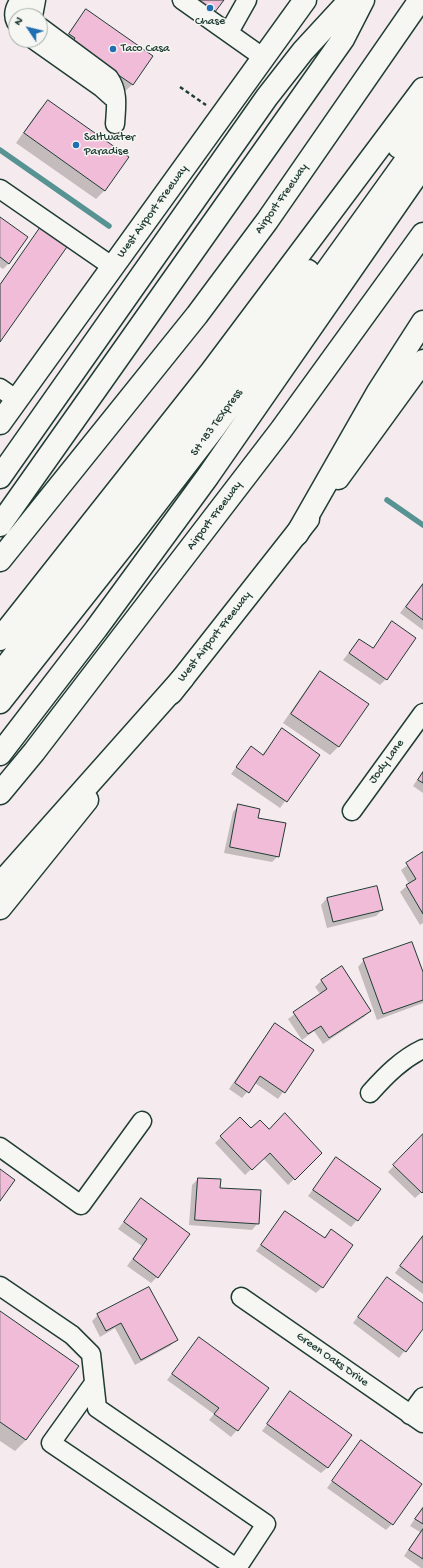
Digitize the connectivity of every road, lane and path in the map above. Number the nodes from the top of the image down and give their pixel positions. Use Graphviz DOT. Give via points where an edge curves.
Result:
graph roads {
  1 [pos="182,0"];
  2 [pos="247,0"];
  3 [pos="305,0"];
  4 [pos="350,0"];
  5 [pos="363,0"];
  6 [pos="420,0"];
  7 [pos="229,32"];
  8 [pos="48,33"];
  9 [pos="45,48"];
  10 [pos="264,58"];
  11 [pos="180,87"];
  12 [pos="423,89"];
  13 [pos="117,102"];
  14 [pos="206,106"];
  15 [pos="423,114"];
  16 [pos="115,124"];
  17 [pos="423,137"];
  18 [pos="423,166"];
  19 [pos="0,189"];
  20 [pos="423,234"];
  21 [pos="113,267"];
  22 [pos="423,322"];
  23 [pos="423,361"];
  24 [pos="8,394"];
  25 [pos="0,423"];
  26 [pos="0,477"];
  27 [pos="0,525"];
  28 [pos="297,534"];
  29 [pos="0,560"];
  30 [pos="0,639"];
  31 [pos="0,674"];
  32 [pos="183,678"];
  33 [pos="0,702"];
  34 [pos="423,712"];
  35 [pos="0,754"];
  36 [pos="0,793"];
  37 [pos="352,811"];
  38 [pos="0,884"];
  39 [pos="0,908"];
  40 [pos="423,1049"];
  41 [pos="370,1093"];
  42 [pos="142,1121"];
  43 [pos="0,1147"];
  44 [pos="0,1286"];
  45 [pos="241,1297"];
  46 [pos="94,1383"];
  47 [pos="423,1398"];
  48 [pos="417,1419"];
  49 [pos="236,1568"];
  1 -- 7 [label="street"];
  2 -- 7 [label="street"];
  3 -- 10 [label="main road, West Airport Freeway"];
  4 -- 26 [label="main road" via="303,51 267,97"];
  5 -- 27 [label="main road" via="342,39"];
  6 -- 29 [label="main road, Airport Freeway" via="267,221 197,315"];
  7 -- 10 [label="street"];
  8 -- 13 [label="street" via="109,78 114,85"];
  9 -- 13 [label="street" via="102,88"];
  10 -- 21 [label="main road, West Airport Freeway"];
  11 -- 14 [label="path"];
  12 -- 30 [label="main road" via="211,372"];
  13 -- 16 [label="street"];
  15 -- 31 [label="main road, SH 183 TEXpress" via="228,380"];
  17 -- 33 [label="main road, SH 183 TEXpress" via="214,428"];
  18 -- 35 [label="main road" via="208,476"];
  19 -- 21 [label="street"];
  20 -- 36 [label="main road, Airport Freeway" via="281,430"];
  21 -- 24 [label="main road, West Airport Freeway"];
  22 -- 28 [label="main road" via="378,392"];
  23 -- 28 [label="main road, West Airport Freeway"];
  24 -- 25 [label="main road, West Airport Freeway"];
  28 -- 32 [label="main road, West Airport Freeway"];
  32 -- 38 [label="main road"];
  32 -- 39 [label="main road, West Airport Freeway"];
  34 -- 37 [label="street, Jody Lane"];
  40 -- 41 [label="street" via="394,1068"];
  42 -- 43 [label="street" via="82,1205"];
  44 -- 46 [label="street" via="72,1335 91,1354"];
  45 -- 48 [label="street, Green Oaks Drive"];
  46 -- 49 [label="street" via="97,1408 266,1524"];
  46 -- 49 [label="street" via="52,1443"];
  47 -- 48 [label="street"];
}
